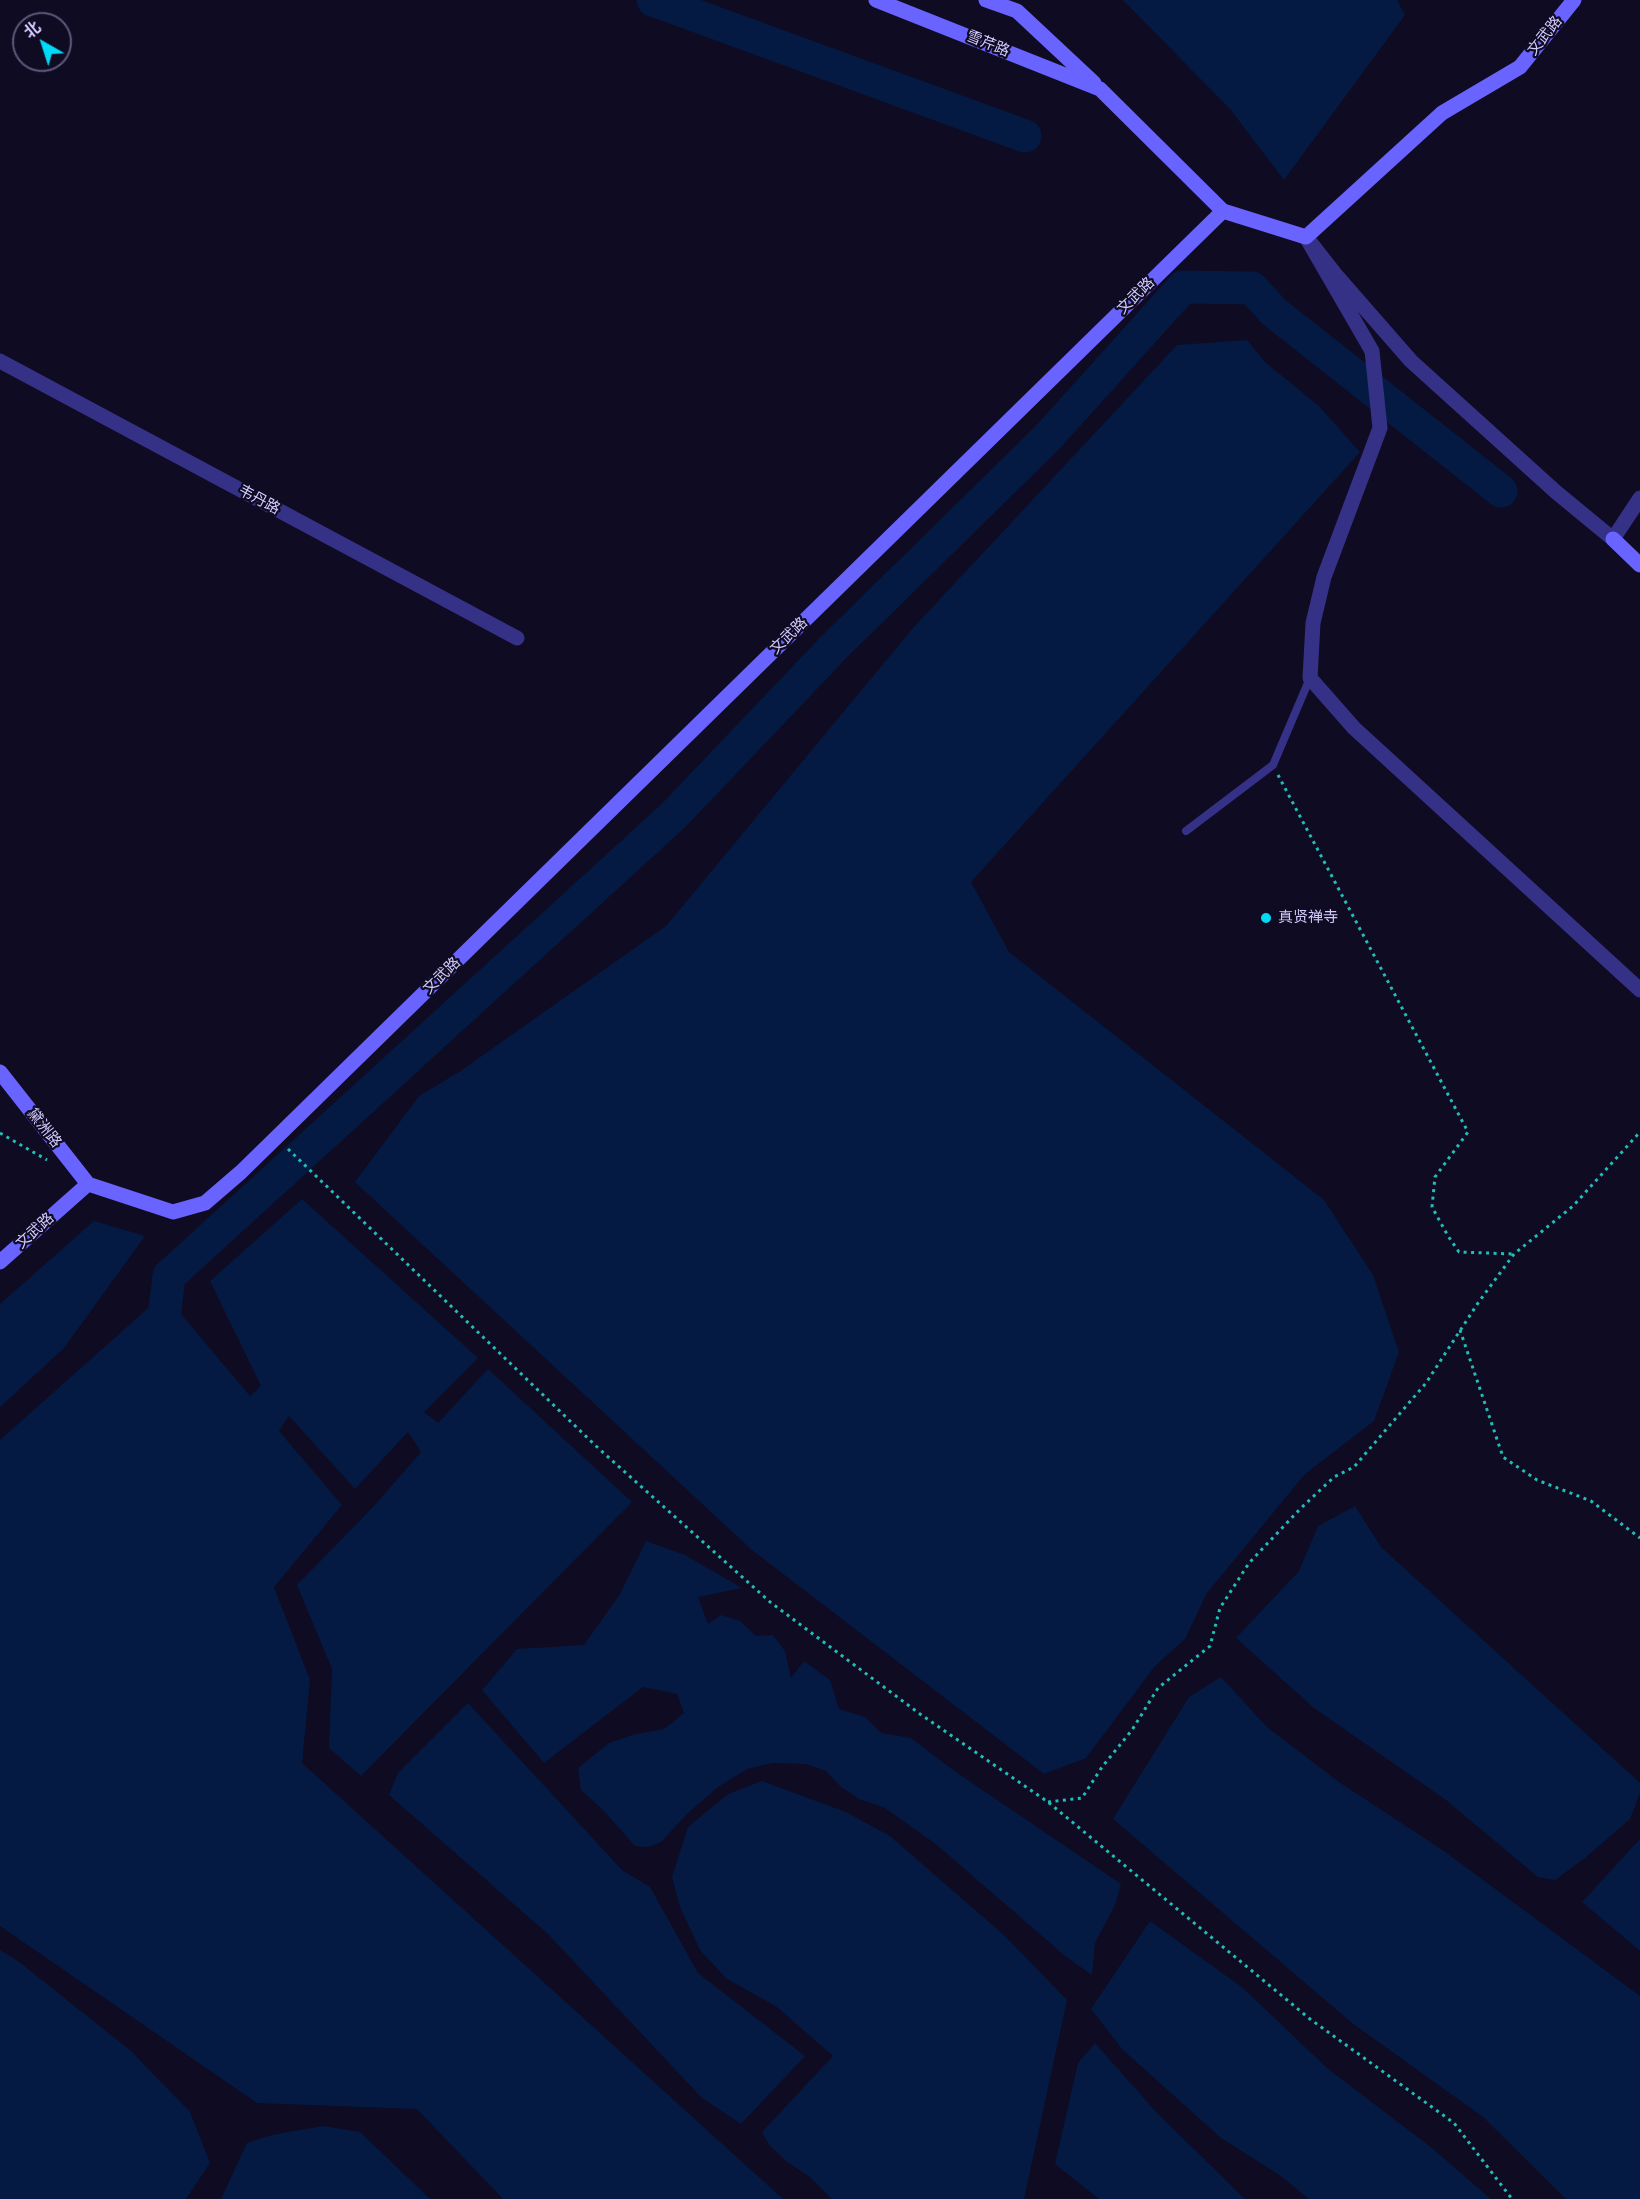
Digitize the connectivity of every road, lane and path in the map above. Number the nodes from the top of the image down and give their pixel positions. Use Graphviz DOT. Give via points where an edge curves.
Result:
graph roads {
  1 [pos="876,0"];
  2 [pos="986,0"];
  3 [pos="1574,0"];
  4 [pos="1100,89"];
  5 [pos="1223,212"];
  6 [pos="1306,237"];
  7 [pos="0,361"];
  8 [pos="1640,498"];
  9 [pos="1613,539"];
  10 [pos="1640,565"];
  11 [pos="518,638"];
  12 [pos="1310,678"];
  13 [pos="1273,765"];
  14 [pos="1186,831"];
  15 [pos="1640,990"];
  16 [pos="0,1072"];
  17 [pos="1640,1132"];
  18 [pos="0,1133"];
  19 [pos="286,1146"];
  20 [pos="49,1161"];
  21 [pos="88,1184"];
  22 [pos="1514,1254"];
  23 [pos="0,1262"];
  24 [pos="1460,1330"];
  25 [pos="1640,1538"];
  26 [pos="1048,1802"];
  27 [pos="1512,2199"];
  1 -- 4 [label="main road, 雪芹路"];
  2 -- 4 [label="main road, 雪芹路" via="1017,11"];
  3 -- 6 [label="main road, 文武路" via="1520,67 1442,113"];
  4 -- 5 [label="main road, 雪芹路"];
  5 -- 6 [label="main road"];
  5 -- 21 [label="main road, 文武路" via="206,1203 173,1212"];
  6 -- 9 [label="street" via="1411,361"];
  6 -- 12 [label="street" via="1372,351 1380,428 1324,577 1313,623"];
  7 -- 11 [label="street, 韦丹路"];
  8 -- 9 [label="street"];
  9 -- 10 [label="main road"];
  12 -- 13 [label="lane"];
  12 -- 15 [label="street" via="1354,728"];
  13 -- 14 [label="lane"];
  13 -- 22 [label="path" via="1468,1132 1435,1177 1432,1207 1459,1252"];
  16 -- 21 [label="main road, 黛洲路"];
  17 -- 22 [label="path" via="1573,1206"];
  18 -- 20 [label="path"];
  19 -- 26 [label="path" via="596,1446 770,1602 920,1714"];
  21 -- 23 [label="main road, 文武路"];
  22 -- 24 [label="path"];
  24 -- 25 [label="path" via="1503,1457 1537,1480 1591,1502"];
  24 -- 26 [label="path" via="1426,1383 1354,1467 1334,1477 1249,1563 1220,1608 1210,1646 1158,1688 1082,1798"];
  26 -- 27 [label="path" via="1310,2019 1454,2123"];
}
